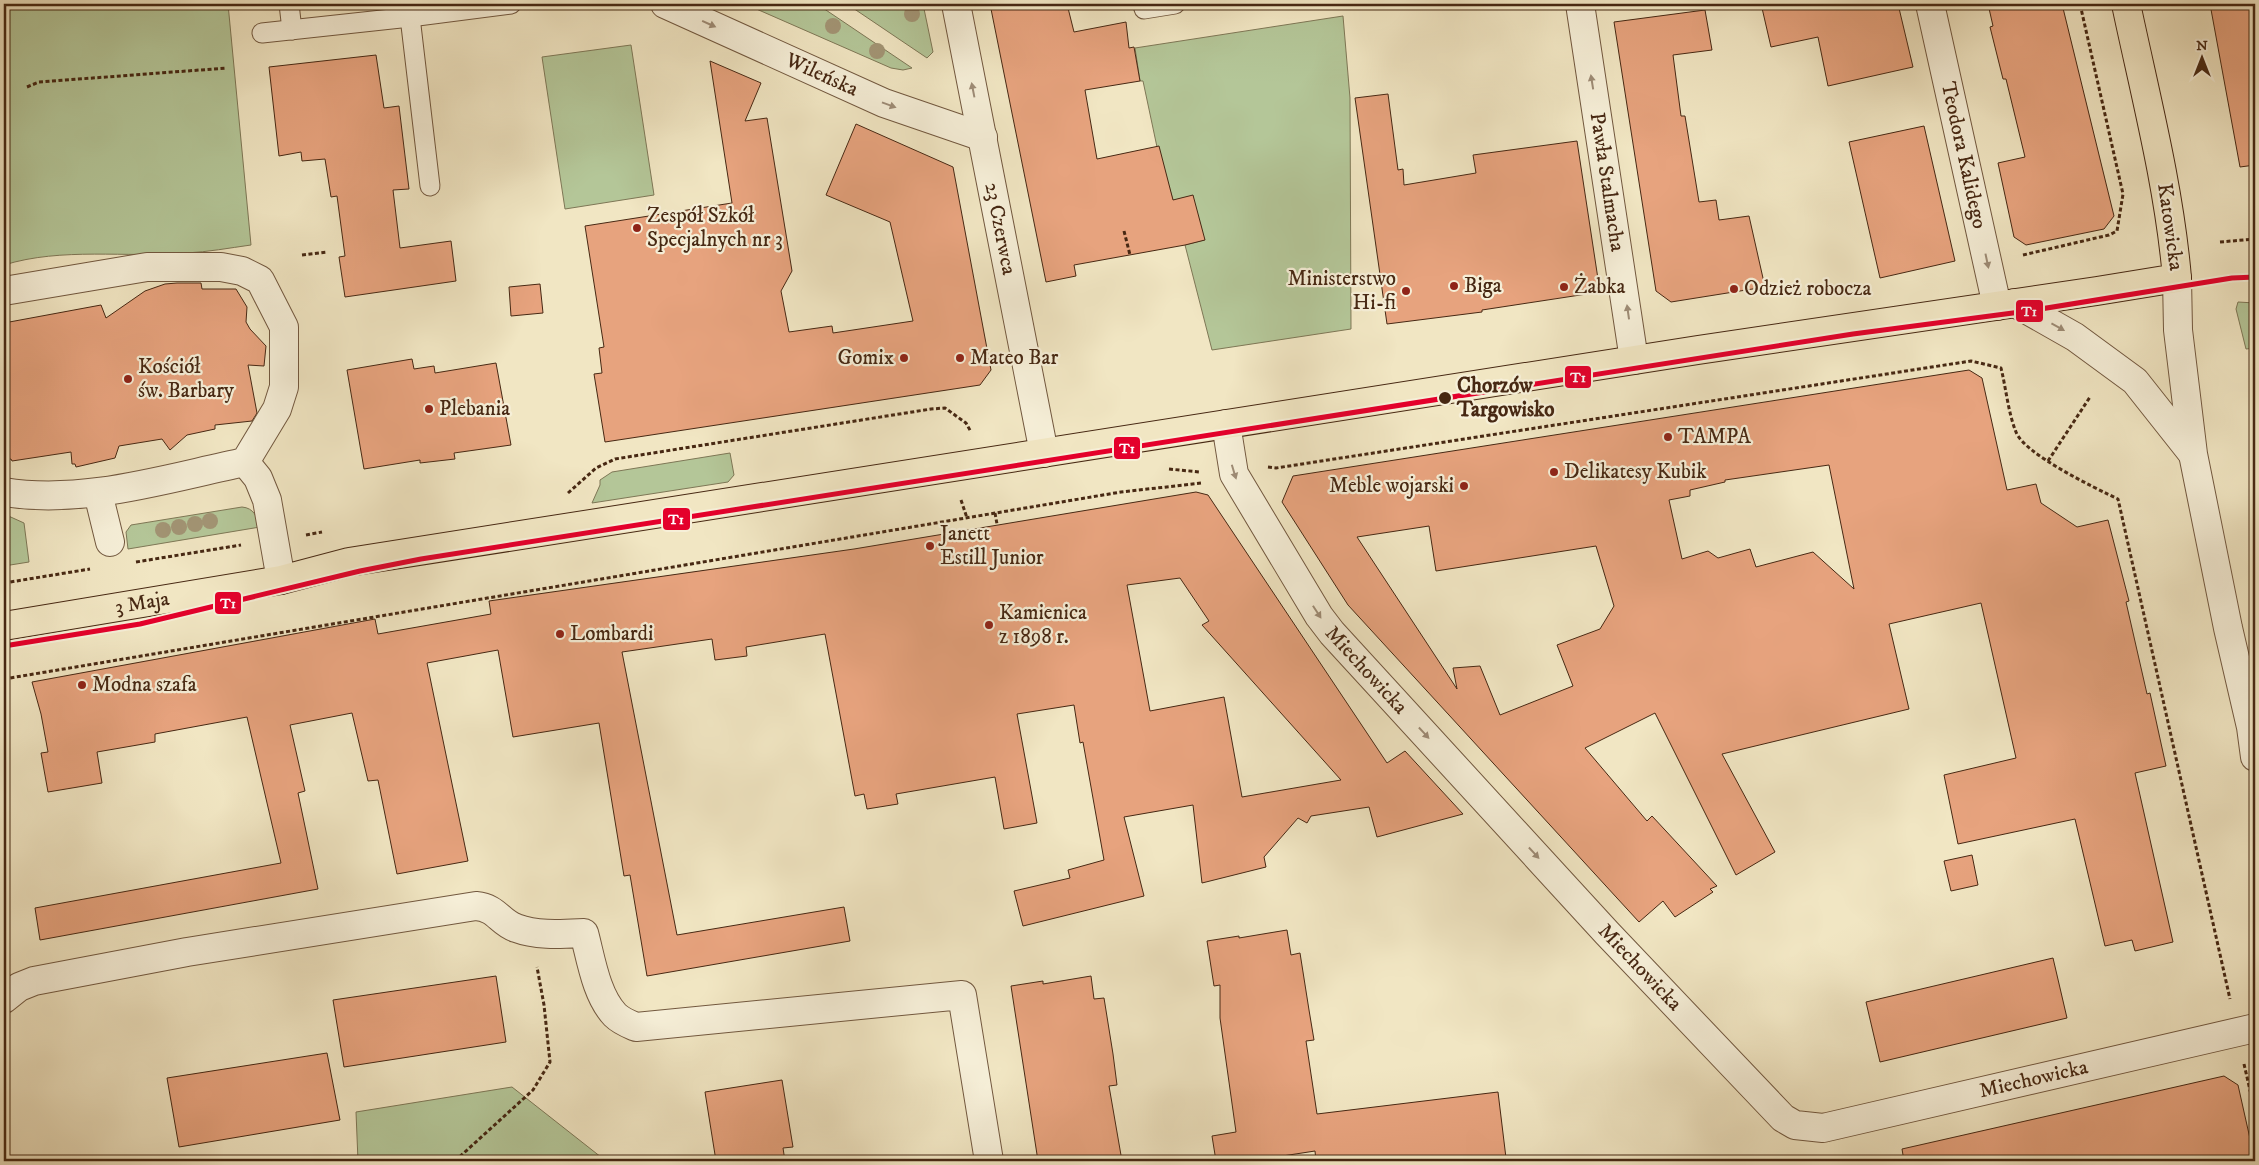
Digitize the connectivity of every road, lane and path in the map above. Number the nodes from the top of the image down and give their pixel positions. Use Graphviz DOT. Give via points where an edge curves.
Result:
graph roads {
  1 [pos="289,4"];
  2 [pos="511,4"];
  3 [pos="664,4"];
  4 [pos="956,4"];
  5 [pos="1143,4"];
  6 [pos="1175,4"];
  7 [pos="1580,4"];
  8 [pos="1930,4"];
  9 [pos="2080,4"];
  10 [pos="2126,4"];
  11 [pos="410,17"];
  12 [pos="292,30"];
  13 [pos="262,33"];
  14 [pos="227,68"];
  15 [pos="28,87"];
  16 [pos="983,138"];
  17 [pos="430,186"];
  18 [pos="1124,230"];
  19 [pos="2255,239"];
  20 [pos="2220,242"];
  21 [pos="328,252"];
  22 [pos="302,255"];
  23 [pos="1130,255"];
  24 [pos="2023,255"];
  25 [pos="2177,278"];
  26 [pos="4,291"];
  27 [pos="2006,305"];
  28 [pos="1634,360"];
  29 [pos="2090,397"];
  30 [pos="1226,424"];
  31 [pos="974,438"];
  32 [pos="1044,453"];
  33 [pos="2193,454"];
  34 [pos="2048,461"];
  35 [pos="245,462"];
  36 [pos="1275,475"];
  37 [pos="1206,484"];
  38 [pos="4,492"];
  39 [pos="98,493"];
  40 [pos="564,494"];
  41 [pos="959,494"];
  42 [pos="995,513"];
  43 [pos="967,518"];
  44 [pos="997,524"];
  45 [pos="325,532"];
  46 [pos="297,536"];
  47 [pos="110,542"];
  48 [pos="281,580"];
  49 [pos="4,626"];
  50 [pos="4,679"];
  51 [pos="2253,727"];
  52 [pos="2255,757"];
  53 [pos="530,932"];
  54 [pos="4,999"];
  55 [pos="2221,1003"];
  56 [pos="2246,1030"];
  57 [pos="2244,1064"];
  58 [pos="2235,1066"];
  59 [pos="2255,1112"];
  60 [pos="455,1161"];
  61 [pos="989,1161"];
  1 -- 12 [label="lane"];
  2 -- 11 [label="lane"];
  3 -- 16 [label="street, Wileńska, one-way" via="884,103"];
  16 -- 4 [label="street, 23 Czerwca, one-way"];
  5 -- 6 [label="lane" via="1144,9"];
  28 -- 7 [label="street, Pawła Stalmacha, one-way"];
  8 -- 27 [label="street, Teodora Kalidego, one-way" via="1977,216"];
  9 -- 24 [label="path" via="2123,194 2117,231 2109,236"];
  10 -- 25 [label="main road, Katowicka" via="2172,226"];
  11 -- 12 [label="lane"];
  11 -- 17 [label="lane"];
  12 -- 13 [label="lane"];
  14 -- 15 [label="path" via="39,82"];
  16 -- 32 [label="street, 23 Czerwca"];
  18 -- 23 [label="path"];
  19 -- 20 [label="path"];
  21 -- 22 [label="path"];
  25 -- 27 [label="main road, 3 Maja"];
  25 -- 33 [label="street, Katowicka" via="2178,330"];
  26 -- 35 [label="street" via="148,266 221,266 260,280 284,327 284,387 277,409"];
  27 -- 28 [label="main road, 3 Maja"];
  27 -- 33 [label="street, Katowicka, one-way" via="2076,337 2135,381"];
  28 -- 30 [label="main road, 3 Maja"];
  29 -- 34 [label="path"];
  30 -- 32 [label="main road, 3 Maja"];
  30 -- 56 [label="street, Miechowicka, one-way" via="1234,474 1319,616 1607,933 1783,1118 1794,1125 1823,1128"];
  31 -- 40 [label="path" via="966,424 945,408 615,460 601,465"];
  32 -- 48 [label="main road, 3 Maja" via="349,562"];
  33 -- 51 [label="street, Katowicka" via="2228,628"];
  34 -- 36 [label="path" via="2016,433 2001,368 1971,361 1368,452 1276,468"];
  34 -- 55 [label="path" via="2118,499 2230,1000"];
  35 -- 39 [label="street"];
  35 -- 48 [label="street" via="258,478 267,500"];
  37 -- 42 [label="path" via="1121,492"];
  38 -- 39 [label="street" via="26,496"];
  39 -- 47 [label="street"];
  41 -- 43 [label="path"];
  42 -- 43 [label="path"];
  42 -- 44 [label="path"];
  43 -- 50 [label="path"];
  45 -- 46 [label="path"];
  48 -- 49 [label="main road, 3 Maja"];
  51 -- 52 [label="street, Katowicka"];
  53 -- 54 [label="street" via="514,928 487,907 476,906 187,952 34,981 19,987"];
  53 -- 60 [label="path" via="544,1005 550,1062 533,1090"];
  53 -- 61 [label="street" via="584,934 606,1002 624,1022 636,1026 962,996"];
  56 -- 57 [label="path"];
  57 -- 58 [label="path"];
  57 -- 59 [label="path"];
}
